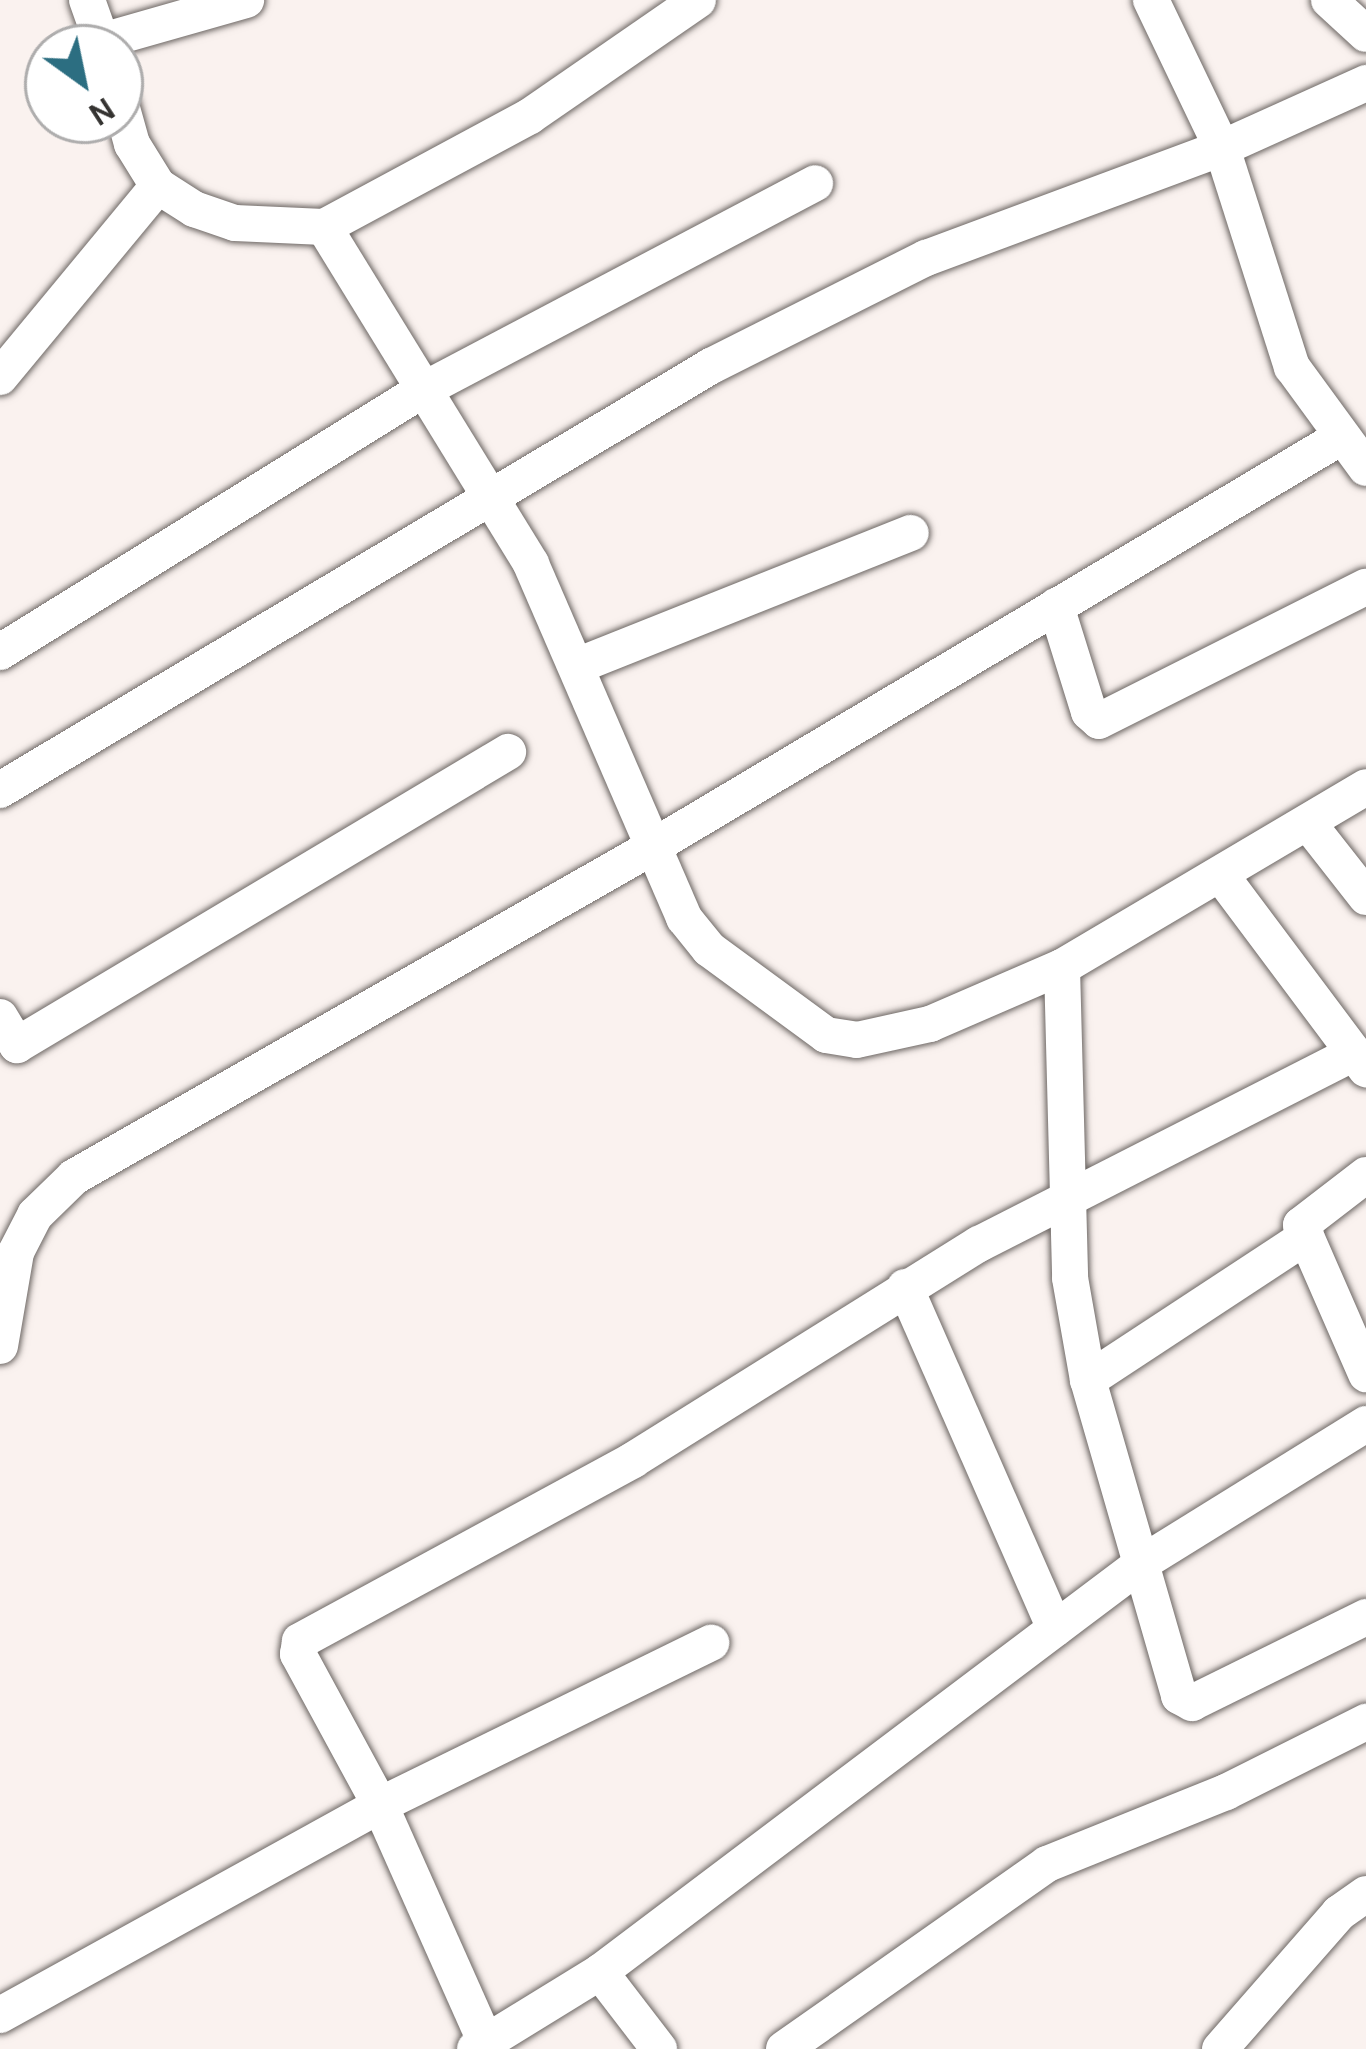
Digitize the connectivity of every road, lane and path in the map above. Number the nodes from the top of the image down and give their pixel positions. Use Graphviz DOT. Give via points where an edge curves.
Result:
graph roads {
  1 [pos="246,0"];
  2 [pos="698,0"];
  3 [pos="1150,0"];
  4 [pos="1330,0"];
  5 [pos="144,31"];
  6 [pos="1366,34"];
  7 [pos="1366,82"];
  8 [pos="139,144"];
  9 [pos="1222,148"];
  10 [pos="815,183"];
  11 [pos="158,186"];
  12 [pos="324,227"];
  13 [pos="0,377"];
  14 [pos="425,389"];
  15 [pos="1338,439"];
  16 [pos="1366,468"];
  17 [pos="492,498"];
  18 [pos="911,532"];
  19 [pos="1366,587"];
  20 [pos="1056,606"];
  21 [pos="0,652"];
  22 [pos="579,665"];
  23 [pos="508,752"];
  24 [pos="1366,787"];
  25 [pos="0,790"];
  26 [pos="1308,823"];
  27 [pos="649,849"];
  28 [pos="1223,878"];
  29 [pos="1366,897"];
  30 [pos="1062,967"];
  31 [pos="0,1017"];
  32 [pos="1360,1061"];
  33 [pos="1366,1175"];
  34 [pos="1068,1195"];
  35 [pos="1306,1237"];
  36 [pos="904,1287"];
  37 [pos="0,1346"];
  38 [pos="1366,1374"];
  39 [pos="1088,1381"];
  40 [pos="1366,1424"];
  41 [pos="1145,1561"];
  42 [pos="1366,1617"];
  43 [pos="1055,1628"];
  44 [pos="711,1643"];
  45 [pos="1366,1722"];
  46 [pos="380,1805"];
  47 [pos="1366,1894"];
  48 [pos="600,1972"];
  49 [pos="0,2015"];
  50 [pos="480,2046"];
  51 [pos="658,2049"];
  52 [pos="784,2049"];
  53 [pos="1220,2049"];
  1 -- 5 [label="street"];
  2 -- 12 [label="street" via="530,116"];
  3 -- 9 [label="street"];
  4 -- 6 [label="street"];
  7 -- 9 [label="street"];
  8 -- 11 [label="street"];
  9 -- 15 [label="street" via="1272,324"];
  9 -- 17 [label="street" via="926,258 711,366"];
  10 -- 14 [label="street"];
  11 -- 12 [label="street" via="235,223"];
  11 -- 13 [label="street"];
  12 -- 14 [label="street"];
  14 -- 17 [label="street"];
  14 -- 21 [label="street"];
  15 -- 16 [label="street"];
  15 -- 20 [label="street"];
  17 -- 22 [label="street"];
  17 -- 25 [label="street"];
  18 -- 22 [label="street"];
  19 -- 20 [label="street" via="1100,721 1089,712"];
  20 -- 27 [label="street"];
  22 -- 27 [label="street"];
  23 -- 31 [label="street" via="17,1045"];
  24 -- 26 [label="street"];
  26 -- 28 [label="street"];
  26 -- 29 [label="street"];
  27 -- 30 [label="street" via="709,949 840,1040 930,1024"];
  27 -- 37 [label="street" via="74,1177 35,1215 16,1252"];
  28 -- 30 [label="street"];
  28 -- 32 [label="street"];
  30 -- 34 [label="street"];
  32 -- 34 [label="street"];
  33 -- 35 [label="street" via="1304,1220"];
  34 -- 36 [label="street"];
  34 -- 39 [label="street" via="1070,1278"];
  35 -- 38 [label="street"];
  35 -- 39 [label="street"];
  36 -- 43 [label="street"];
  36 -- 46 [label="street" via="633,1460 300,1641 298,1654"];
  39 -- 41 [label="street"];
  40 -- 41 [label="street"];
  41 -- 42 [label="street" via="1184,1703"];
  41 -- 43 [label="street"];
  43 -- 48 [label="street"];
  44 -- 46 [label="street"];
  45 -- 52 [label="street" via="1226,1792 1047,1864"];
  46 -- 49 [label="street"];
  46 -- 50 [label="street"];
  47 -- 53 [label="street" via="1339,1913"];
  48 -- 50 [label="street"];
  48 -- 51 [label="street"];
}
